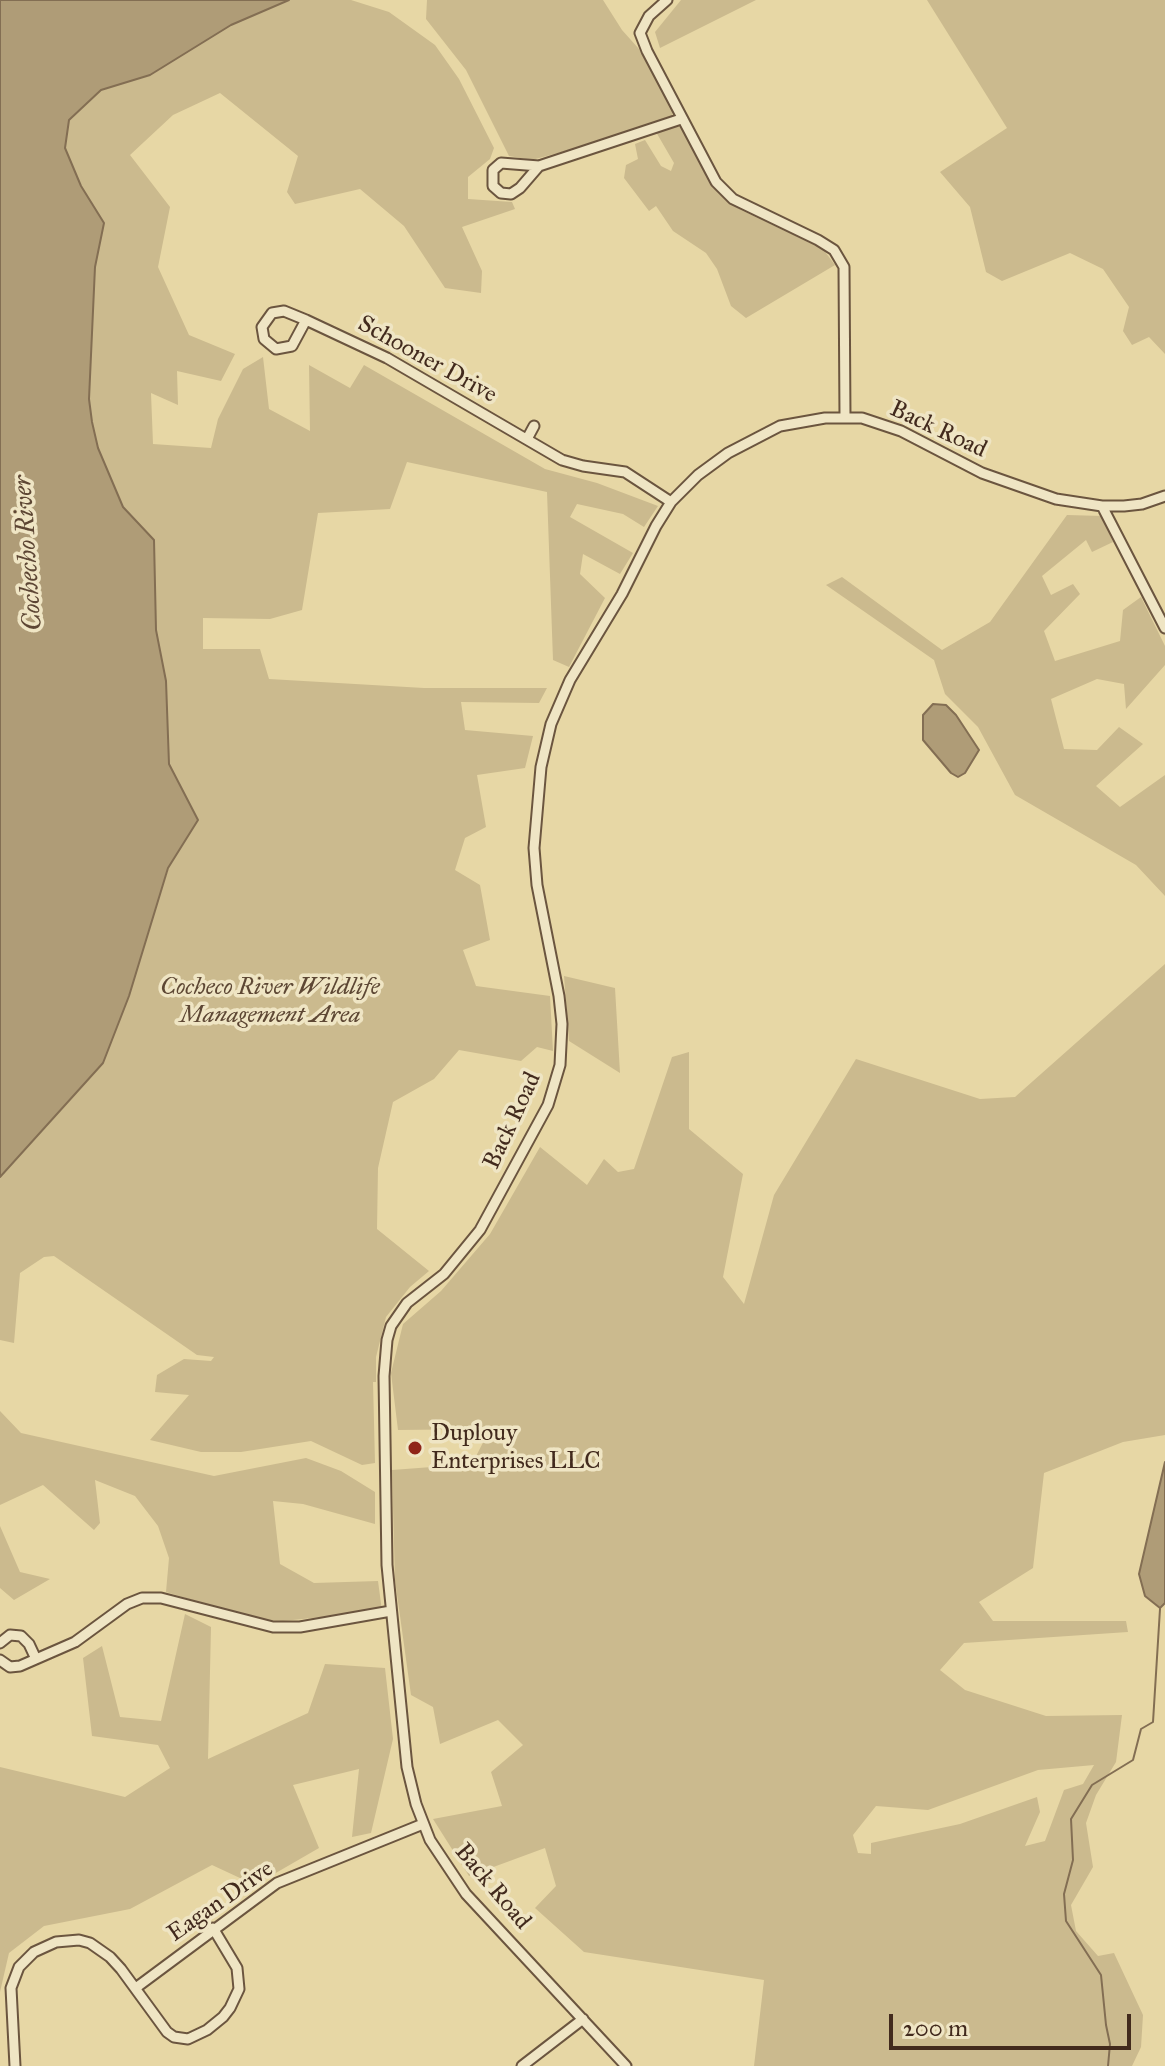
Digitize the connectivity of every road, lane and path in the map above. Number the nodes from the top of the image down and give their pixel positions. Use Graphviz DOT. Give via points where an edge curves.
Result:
graph roads {
  1 [pos="667,0"];
  2 [pos="681,119"];
  3 [pos="539,166"];
  4 [pos="306,320"];
  5 [pos="845,417"];
  6 [pos="534,426"];
  7 [pos="527,439"];
  8 [pos="1165,496"];
  9 [pos="671,502"];
  10 [pos="1102,506"];
  11 [pos="1165,628"];
  12 [pos="391,1611"];
  13 [pos="0,1643"];
  14 [pos="36,1659"];
  15 [pos="0,1660"];
  16 [pos="423,1824"];
  17 [pos="213,1928"];
  18 [pos="137,1987"];
  19 [pos="583,2019"];
  20 [pos="15,2066"];
  21 [pos="522,2066"];
  22 [pos="626,2066"];
  1 -- 2 [label="street" via="640,33"];
  2 -- 3 [label="street"];
  2 -- 5 [label="street" via="723,191 834,250 844,267"];
  3 -- 3 [label="street" via="501,163 491,175 493,186 511,194"];
  4 -- 4 [label="street, Schooner Drive" via="284,311 272,313 264,321 264,339 271,347 286,349 297,341"];
  4 -- 7 [label="street, Schooner Drive" via="387,358"];
  5 -- 9 [label="street, Back Road" via="797,422 755,438 698,475"];
  5 -- 10 [label="street, Back Road" via="901,431 1028,490"];
  6 -- 7 [label="street"];
  7 -- 9 [label="street, Schooner Drive" via="572,464 625,472"];
  8 -- 10 [label="street, Back Road" via="1142,504"];
  9 -- 12 [label="street, Back Road" via="570,680 545,748 534,848 559,996 562,1044 555,1086 480,1230 444,1274 407,1303 387,1340"];
  10 -- 11 [label="street"];
  12 -- 14 [label="street" via="273,1627 161,1598 142,1598 83,1637"];
  12 -- 16 [label="street, Back Road" via="407,1767"];
  13 -- 14 [label="street" via="10,1635 21,1636"];
  14 -- 15 [label="street" via="15,1668"];
  16 -- 17 [label="street, Eagan Drive" via="277,1883"];
  16 -- 19 [label="street, Back Road" via="458,1884"];
  17 -- 18 [label="street, Eagan Drive"];
  17 -- 18 [label="street" via="237,1968 239,1989 230,2008 207,2030 188,2039 174,2037"];
  18 -- 20 [label="street" via="90,1943 56,1942 34,1952 19,1967 11,1988"];
  19 -- 21 [label="street"];
  19 -- 22 [label="street, Back Road"];
}
